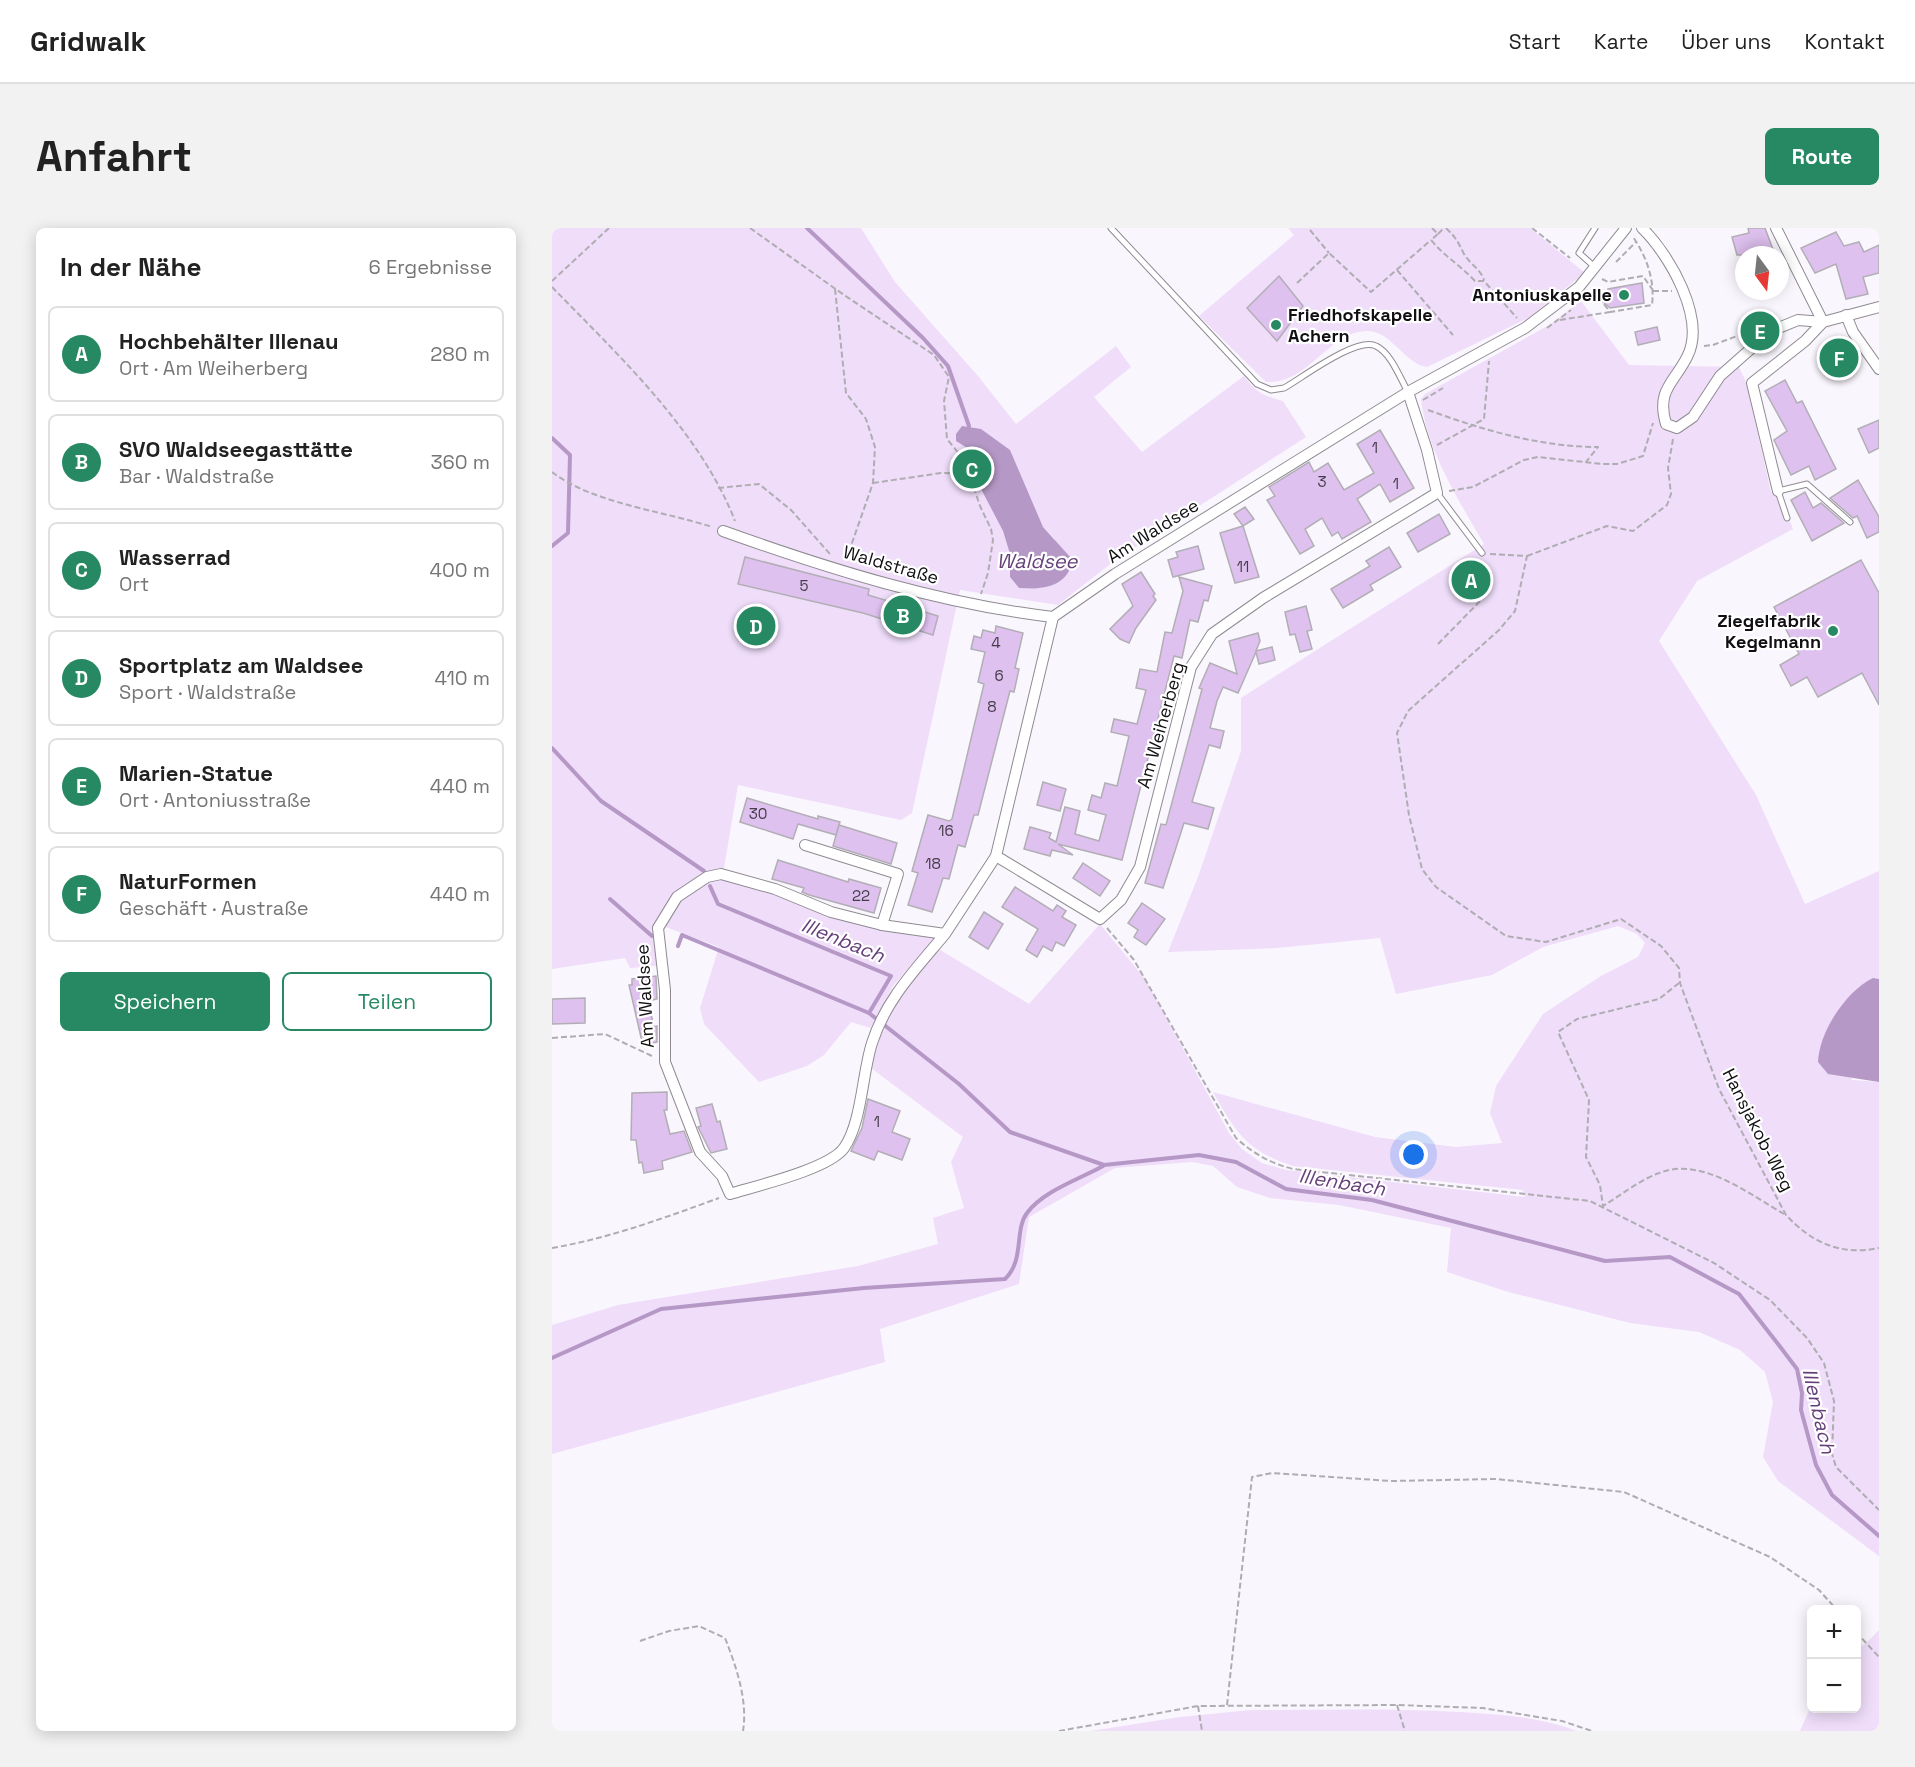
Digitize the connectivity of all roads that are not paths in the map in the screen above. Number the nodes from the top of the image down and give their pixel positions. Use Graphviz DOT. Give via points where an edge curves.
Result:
graph roads {
  1 [pos="1111,228"];
  2 [pos="1595,228"];
  3 [pos="1626,228"];
  4 [pos="1642,228"];
  5 [pos="1776,228"];
  6 [pos="1593,271"];
  7 [pos="1879,307"];
  8 [pos="1846,315"];
  9 [pos="1823,322"];
  10 [pos="1879,369"];
  11 [pos="1408,392"];
  12 [pos="1779,491"];
  13 [pos="1437,493"];
  14 [pos="1787,518"];
  15 [pos="1850,522"];
  16 [pos="723,531"];
  17 [pos="1482,553"];
  18 [pos="1053,617"];
  19 [pos="805,845"];
  20 [pos="996,856"];
  21 [pos="882,925"];
  22 [pos="945,934"];
  1 -- 11 [label="lane" via="1257,384 1271,390 1284,388 1351,348 1369,344 1386,354"];
  2 -- 6 [label="lane" via="1579,253"];
  3 -- 6 [label="street, Am Waldsee"];
  4 -- 9 [label="street" via="1656,242 1682,291 1694,330 1688,356 1665,389 1666,424 1677,428 1693,417 1720,376 1771,331 1798,320"];
  5 -- 9 [label="street"];
  6 -- 11 [label="street, Am Waldsee" via="1579,287 1525,328"];
  7 -- 8 [label="street"];
  8 -- 9 [label="street"];
  8 -- 10 [label="street"];
  9 -- 12 [label="street" via="1752,383"];
  11 -- 13 [label="street"];
  11 -- 18 [label="street, Am Waldsee" via="1115,574"];
  12 -- 14 [label="lane"];
  12 -- 15 [label="lane" via="1807,484"];
  13 -- 17 [label="lane"];
  13 -- 20 [label="street, Am Weiherberg" via="1263,598 1212,634 1191,667 1140,867 1121,900 1100,919"];
  16 -- 18 [label="street, Waldstraße" via="978,606"];
  18 -- 20 [label="street"];
  19 -- 21 [label="street" via="898,874"];
  20 -- 22 [label="street"];
  21 -- 22 [label="street, Am Waldsee"];
  21 -- 22 [label="street, Am Waldsee" via="831,912 775,889 721,874 707,877 677,897 658,928 665,1062 700,1152 722,1176 730,1194 813,1168 844,1149 884,1011"];
}
